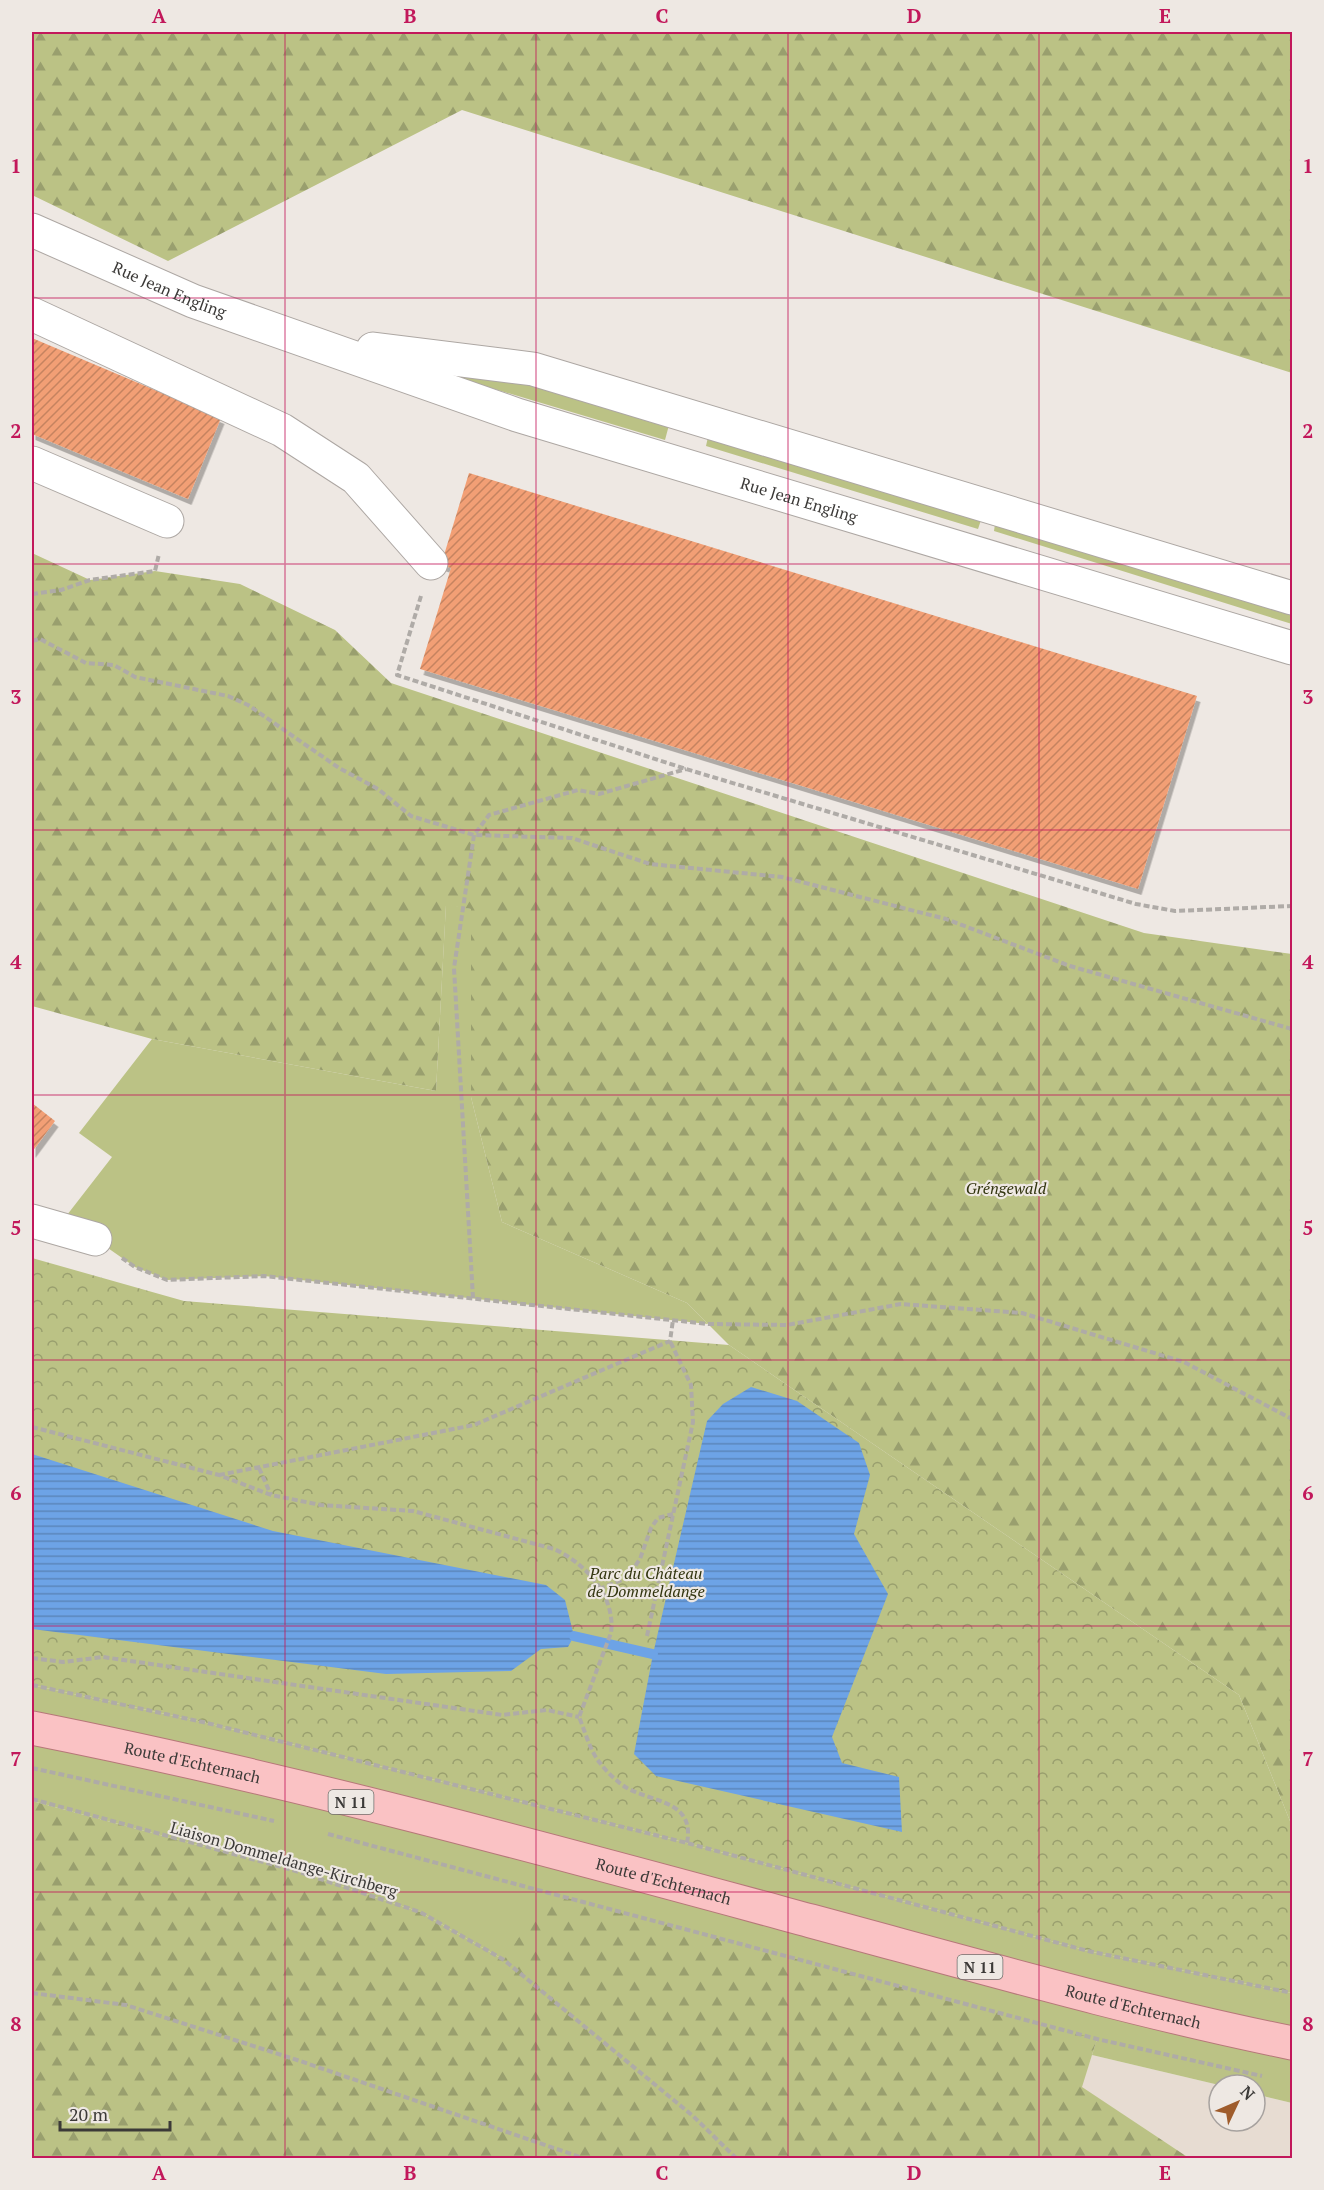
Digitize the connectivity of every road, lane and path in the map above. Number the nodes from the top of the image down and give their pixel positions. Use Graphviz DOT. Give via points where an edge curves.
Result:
graph roads {
  1 [pos="32,230"];
  2 [pos="32,314"];
  3 [pos="311,342"];
  4 [pos="32,463"];
  5 [pos="167,521"];
  6 [pos="431,563"];
  7 [pos="32,594"];
  8 [pos="1293,598"];
  9 [pos="32,640"];
  10 [pos="1293,648"];
  11 [pos="686,769"];
  12 [pos="474,835"];
  13 [pos="1293,906"];
  14 [pos="1293,1029"];
  15 [pos="32,1221"];
  16 [pos="95,1239"];
  17 [pos="472,1298"];
  18 [pos="673,1320"];
  19 [pos="670,1341"];
  20 [pos="1293,1419"];
  21 [pos="32,1427"];
  22 [pos="259,1468"];
  23 [pos="219,1475"];
  24 [pos="271,1495"];
  25 [pos="673,1514"];
  26 [pos="599,1589"];
  27 [pos="647,1636"];
  28 [pos="32,1658"];
  29 [pos="32,1685"];
  30 [pos="579,1717"];
  31 [pos="32,1728"];
  32 [pos="32,1768"];
  33 [pos="32,1799"];
  34 [pos="284,1823"];
  35 [pos="318,1831"];
  36 [pos="687,1843"];
  37 [pos="32,1993"];
  38 [pos="1293,1993"];
  39 [pos="1293,2043"];
  40 [pos="1269,2077"];
  41 [pos="584,2158"];
  42 [pos="736,2158"];
  1 -- 3 [label="street, Rue Jean Engling" via="192,301"];
  2 -- 6 [label="street" via="282,430 356,478"];
  3 -- 8 [label="street, Rue Jean Engling" via="533,369"];
  3 -- 10 [label="street, Rue Jean Engling" via="517,415"];
  4 -- 5 [label="street"];
  5 -- 7 [label="path" via="155,571 90,580"];
  6 -- 11 [label="path" via="397,675"];
  9 -- 12 [label="path" via="40,639 86,663 114,665 135,677 228,696 378,789 411,816"];
  11 -- 12 [label="path" via="599,794 579,790 489,815"];
  11 -- 13 [label="path" via="1136,904 1175,911"];
  12 -- 14 [label="path" via="572,838 650,864 782,877 946,919 1070,966"];
  12 -- 17 [label="path" via="454,968"];
  15 -- 16 [label="street"];
  16 -- 17 [label="path" via="135,1267 167,1280 264,1276"];
  17 -- 18 [label="path"];
  18 -- 19 [label="path"];
  18 -- 20 [label="path" via="787,1325 901,1304 1022,1313 1184,1362"];
  19 -- 22 [label="path" via="474,1425"];
  19 -- 25 [label="path" via="690,1385 693,1422"];
  21 -- 23 [label="path"];
  22 -- 23 [label="path"];
  22 -- 24 [label="path"];
  23 -- 24 [label="path"];
  24 -- 26 [label="path" via="321,1504 413,1511 554,1549 587,1570"];
  25 -- 26 [label="path" via="658,1518 627,1578"];
  25 -- 27 [label="path"];
  26 -- 30 [label="path" via="613,1618 611,1633"];
  28 -- 30 [label="path" via="63,1662 102,1657 502,1715 547,1710"];
  29 -- 36 [label="path" via="207,1723"];
  30 -- 36 [label="path" via="599,1762 612,1775 626,1787 671,1805 685,1815 690,1828"];
  31 -- 39 [label="main road, Route d'Echternach / N 11" via="186,1759 670,1883 1096,1998"];
  32 -- 34 [label="path"];
  33 -- 42 [label="path, Liaison Dommeldange-Kirchberg" via="296,1871 420,1911 504,1960 693,2116"];
  35 -- 40 [label="path" via="1097,2039"];
  36 -- 38 [label="path" via="1088,1951"];
  37 -- 41 [label="path" via="126,2005"];
}
